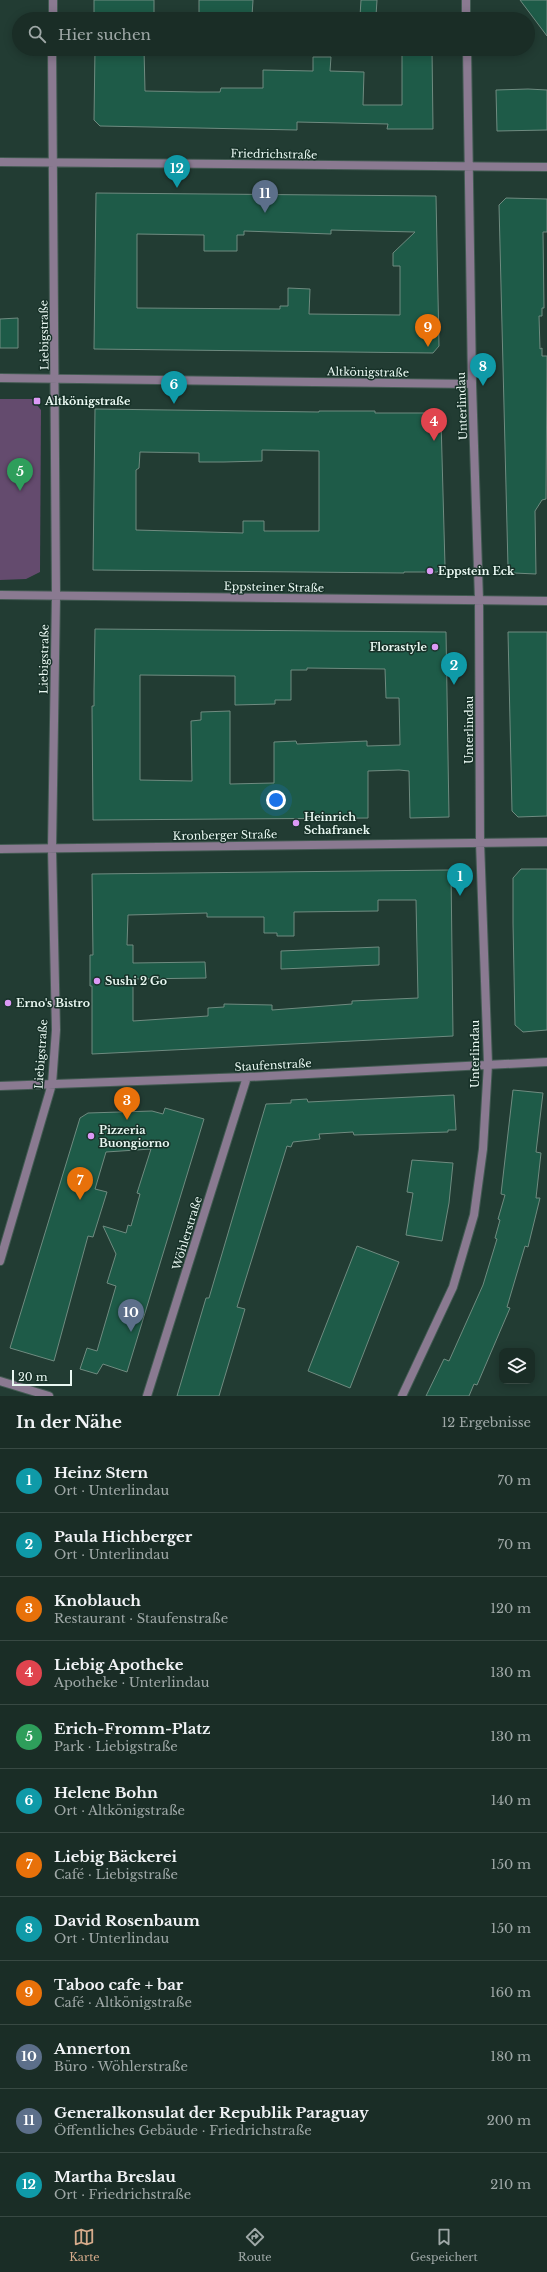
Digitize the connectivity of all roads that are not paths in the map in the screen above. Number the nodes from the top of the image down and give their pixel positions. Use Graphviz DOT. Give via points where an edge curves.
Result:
graph roads {
  1 [pos="53,0"];
  2 [pos="466,0"];
  3 [pos="52,12"];
  4 [pos="466,12"];
  5 [pos="52,56"];
  6 [pos="467,56"];
  7 [pos="0,162"];
  8 [pos="52,163"];
  9 [pos="468,167"];
  10 [pos="547,167"];
  11 [pos="0,378"];
  12 [pos="56,379"];
  13 [pos="472,384"];
  14 [pos="0,595"];
  15 [pos="56,595"];
  16 [pos="479,600"];
  17 [pos="547,601"];
  18 [pos="480,842"];
  19 [pos="547,842"];
  20 [pos="52,849"];
  21 [pos="0,850"];
  22 [pos="547,1062"];
  23 [pos="488,1064"];
  24 [pos="247,1077"];
  25 [pos="52,1084"];
  26 [pos="0,1086"];
  27 [pos="0,1261"];
  28 [pos="0,1381"];
  29 [pos="49,1396"];
  30 [pos="147,1396"];
  31 [pos="402,1396"];
  1 -- 3 [label="street"];
  2 -- 4 [label="street"];
  5 -- 8 [label="street, Liebigstraße"];
  6 -- 9 [label="street, Unterlindau"];
  7 -- 8 [label="street, Friedrichstraße"];
  8 -- 9 [label="street, Friedrichstraße"];
  8 -- 12 [label="street, Liebigstraße"];
  9 -- 10 [label="street, Friedrichstraße"];
  9 -- 13 [label="street, Unterlindau"];
  11 -- 12 [label="street, Altkönigstraße"];
  12 -- 13 [label="street, Altkönigstraße"];
  12 -- 15 [label="street, Liebigstraße"];
  13 -- 16 [label="street, Unterlindau"];
  14 -- 15 [label="street, Eppsteiner Straße"];
  15 -- 16 [label="street, Eppsteiner Straße"];
  15 -- 20 [label="street, Liebigstraße"];
  16 -- 17 [label="street, Eppsteiner Straße"];
  16 -- 18 [label="street, Unterlindau"];
  18 -- 19 [label="street, Kronberger Straße"];
  18 -- 20 [label="street, Kronberger Straße"];
  18 -- 23 [label="street, Unterlindau"];
  20 -- 21 [label="street, Kronberger Straße"];
  20 -- 25 [label="street, Liebigstraße" via="56,1030"];
  22 -- 23 [label="street, Staufenstraße"];
  23 -- 24 [label="street, Staufenstraße"];
  23 -- 31 [label="street, Unterlindau" via="483,1149 474,1215 453,1287"];
  24 -- 25 [label="street, Staufenstraße"];
  24 -- 30 [label="street, Wöhlerstraße"];
  25 -- 26 [label="street, Staufenstraße"];
  25 -- 27 [label="street, Liebigstraße"];
  28 -- 29 [label="street"];
}
